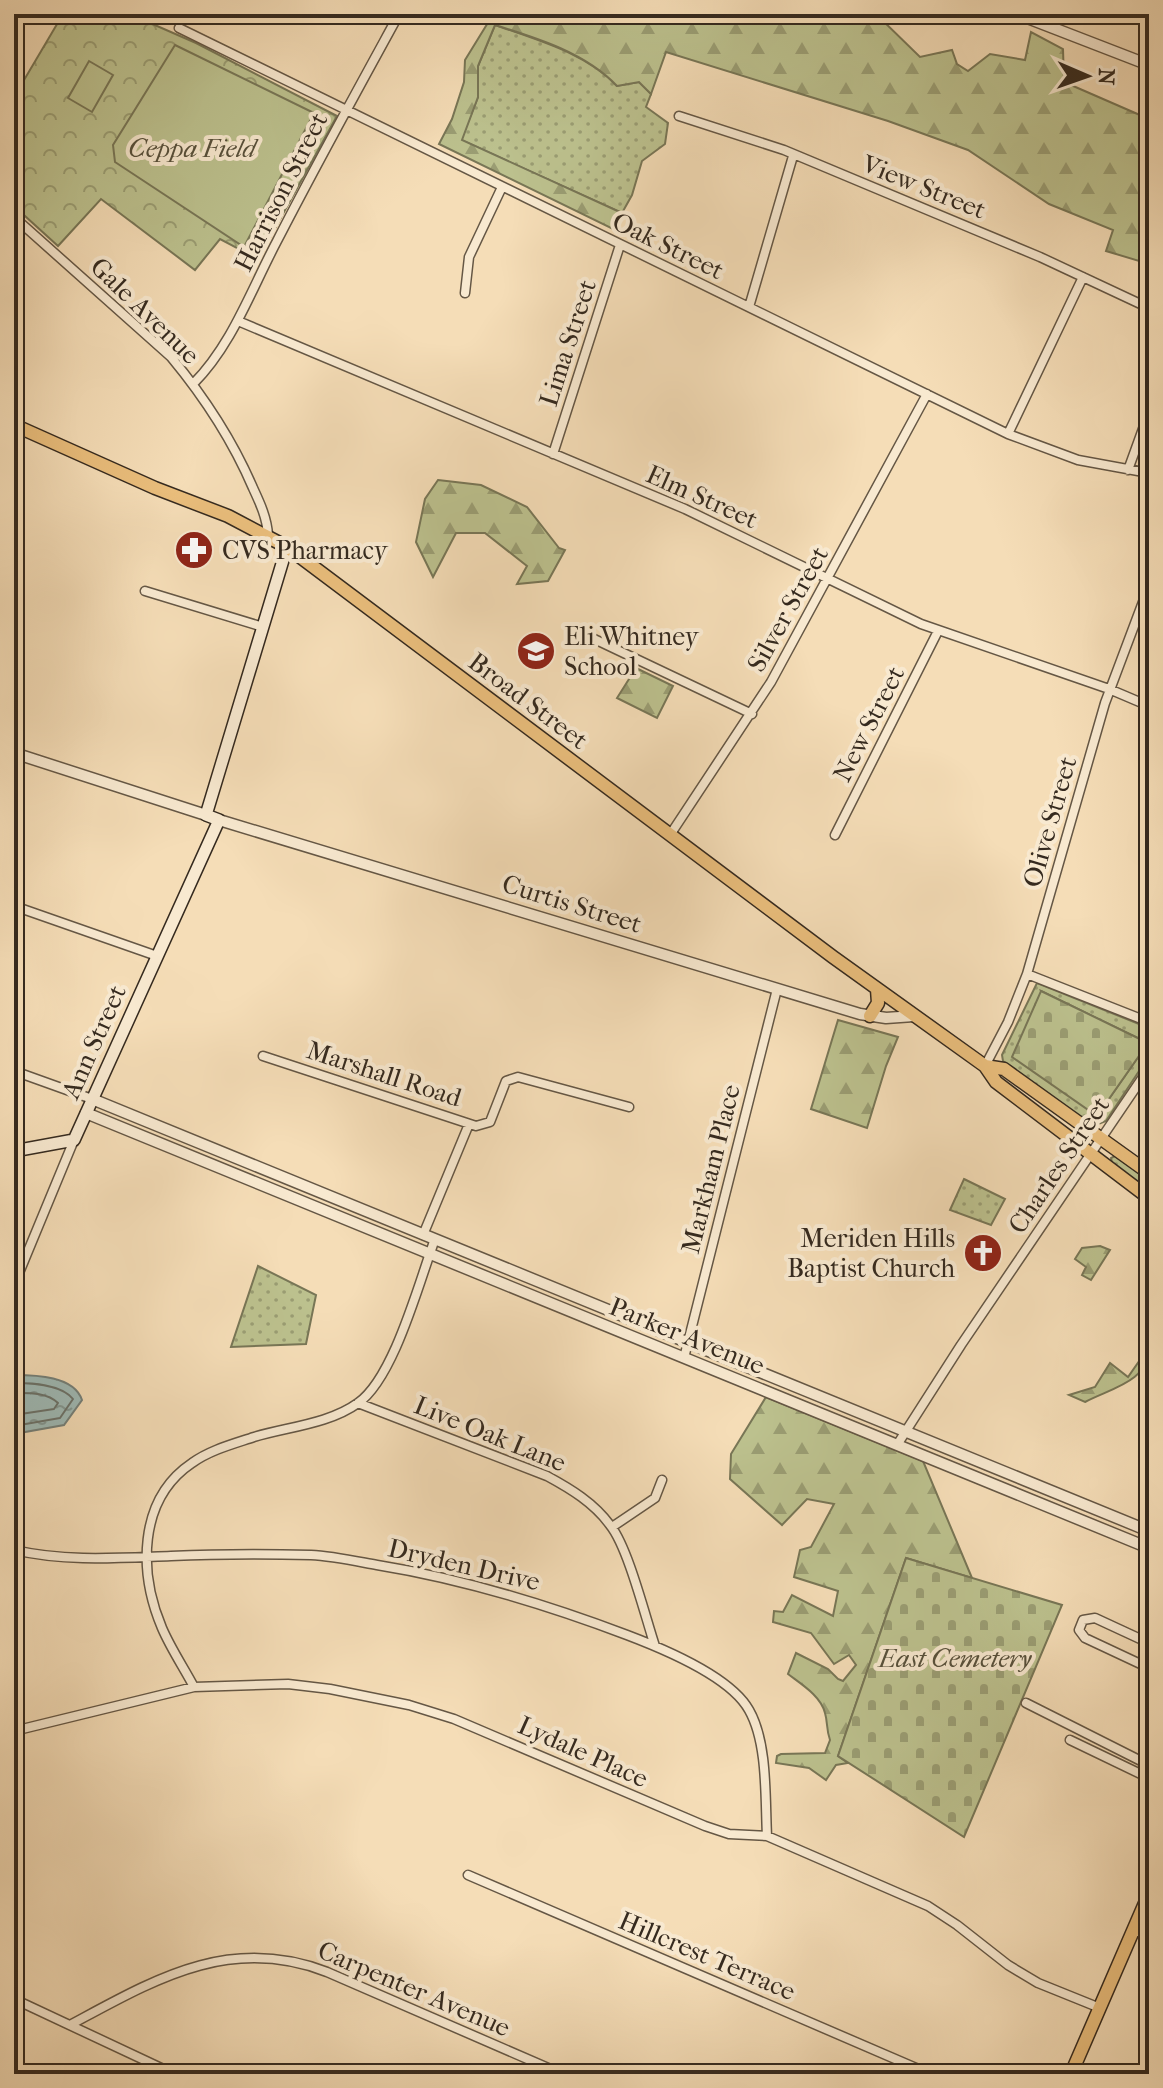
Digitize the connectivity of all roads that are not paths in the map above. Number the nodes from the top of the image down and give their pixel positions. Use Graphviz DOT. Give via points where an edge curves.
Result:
graph roads {
  1 [pos="399,14"];
  2 [pos="1017,14"];
  3 [pos="179,28"];
  4 [pos="1149,65"];
  5 [pos="346,111"];
  6 [pos="679,116"];
  7 [pos="793,156"];
  8 [pos="502,187"];
  9 [pos="14,217"];
  10 [pos="620,245"];
  11 [pos="1083,277"];
  12 [pos="465,293"];
  13 [pos="749,307"];
  14 [pos="1149,308"];
  15 [pos="238,321"];
  16 [pos="193,384"];
  17 [pos="927,394"];
  18 [pos="1149,412"];
  19 [pos="14,425"];
  20 [pos="1008,434"];
  21 [pos="553,454"];
  22 [pos="1128,470"];
  23 [pos="1149,473"];
  24 [pos="268,535"];
  25 [pos="287,547"];
  26 [pos="828,579"];
  27 [pos="1149,586"];
  28 [pos="145,591"];
  29 [pos="263,627"];
  30 [pos="938,631"];
  31 [pos="590,637"];
  32 [pos="1109,689"];
  33 [pos="1149,706"];
  34 [pos="752,714"];
  35 [pos="14,753"];
  36 [pos="206,815"];
  37 [pos="219,820"];
  38 [pos="670,835"];
  39 [pos="835,835"];
  40 [pos="14,906"];
  41 [pos="157,956"];
  42 [pos="1027,974"];
  43 [pos="777,989"];
  44 [pos="877,989"];
  45 [pos="870,1016"];
  46 [pos="914,1016"];
  47 [pos="1149,1022"];
  48 [pos="263,1056"];
  49 [pos="985,1066"];
  50 [pos="1149,1068"];
  51 [pos="14,1071"];
  52 [pos="92,1099"];
  53 [pos="629,1107"];
  54 [pos="86,1113"];
  55 [pos="469,1124"];
  56 [pos="1102,1139"];
  57 [pos="74,1140"];
  58 [pos="213,1149"];
  59 [pos="14,1151"];
  60 [pos="1091,1154"];
  61 [pos="207,1163"];
  62 [pos="1149,1173"];
  63 [pos="323,1194"];
  64 [pos="1149,1198"];
  65 [pos="317,1208"];
  66 [pos="423,1235"];
  67 [pos="435,1239"];
  68 [pos="429,1255"];
  69 [pos="14,1285"];
  70 [pos="562,1292"];
  71 [pos="556,1306"];
  72 [pos="687,1343"];
  73 [pos="684,1358"];
  74 [pos="806,1391"];
  75 [pos="358,1403"];
  76 [pos="800,1406"];
  77 [pos="904,1431"];
  78 [pos="897,1445"];
  79 [pos="662,1480"];
  80 [pos="1044,1488"];
  81 [pos="1039,1503"];
  82 [pos="612,1527"];
  83 [pos="1149,1531"];
  84 [pos="1149,1548"];
  85 [pos="14,1550"];
  86 [pos="145,1557"];
  87 [pos="1149,1644"];
  88 [pos="655,1646"];
  89 [pos="1144,1666"];
  90 [pos="194,1687"];
  91 [pos="1026,1703"];
  92 [pos="14,1731"];
  93 [pos="1070,1740"];
  94 [pos="1101,1741"];
  95 [pos="1096,1753"];
  96 [pos="1149,1765"];
  97 [pos="1149,1778"];
  98 [pos="767,1836"];
  99 [pos="468,1875"];
  100 [pos="1149,1894"];
  101 [pos="1134,1930"];
  102 [pos="1149,1937"];
  103 [pos="14,1999"];
  104 [pos="1100,2008"];
  105 [pos="70,2025"];
  106 [pos="174,2074"];
  107 [pos="562,2074"];
  108 [pos="930,2074"];
  109 [pos="1071,2074"];
  1 -- 5 [label="street, Harrison Street"];
  2 -- 4 [label="street"];
  3 -- 5 [label="street, Oak Street"];
  5 -- 8 [label="street, Oak Street"];
  5 -- 15 [label="street, Harrison Street"];
  6 -- 7 [label="street, View Street"];
  7 -- 11 [label="street, View Street"];
  7 -- 13 [label="street"];
  8 -- 10 [label="street, Oak Street"];
  8 -- 12 [label="street" via="469,257"];
  9 -- 16 [label="street, Gale Avenue" via="171,357"];
  10 -- 13 [label="street, Oak Street"];
  10 -- 21 [label="street, Lima Street"];
  11 -- 14 [label="street, View Street"];
  11 -- 20 [label="street"];
  13 -- 17 [label="street, Oak Street"];
  15 -- 16 [label="street, Harrison Street"];
  15 -- 21 [label="street, Elm Street"];
  16 -- 24 [label="street, Gale Avenue" via="241,458"];
  17 -- 20 [label="street, Oak Street"];
  17 -- 26 [label="street, Silver Street"];
  18 -- 22 [label="street"];
  19 -- 24 [label="main road, Broad Street"];
  20 -- 22 [label="street, Oak Street" via="1066,457"];
  21 -- 26 [label="street, Elm Street" via="685,509"];
  22 -- 23 [label="street, Oak Street"];
  24 -- 25 [label="main road, Broad Street"];
  25 -- 29 [label="main road"];
  25 -- 38 [label="main road, Broad Street"];
  26 -- 30 [label="street, Elm Street"];
  26 -- 34 [label="street, Silver Street"];
  27 -- 32 [label="street, Olive Street"];
  28 -- 29 [label="street"];
  29 -- 36 [label="main road"];
  30 -- 32 [label="street, Elm Street"];
  30 -- 39 [label="street, New Street"];
  31 -- 34 [label="street"];
  32 -- 33 [label="street, Elm Street"];
  32 -- 42 [label="street, Olive Street"];
  34 -- 38 [label="street, Silver Street"];
  35 -- 36 [label="street"];
  36 -- 37 [label="main road"];
  37 -- 41 [label="main road, Ann Street"];
  37 -- 43 [label="street, Curtis Street"];
  38 -- 44 [label="main road, Broad Street"];
  40 -- 41 [label="street"];
  41 -- 52 [label="main road, Ann Street"];
  42 -- 47 [label="street"];
  42 -- 49 [label="street, Olive Street"];
  43 -- 45 [label="street, Curtis Street"];
  43 -- 72 [label="street, Markham Place"];
  44 -- 45 [label="main road" via="878,1003"];
  44 -- 46 [label="main road, Broad Street"];
  45 -- 46 [label="street, Curtis Street"];
  46 -- 49 [label="main road, Broad Street"];
  48 -- 55 [label="street, Marshall Road"];
  49 -- 56 [label="main road, Broad Street" via="1004,1069"];
  49 -- 60 [label="main road, Broad Street" via="996,1082"];
  50 -- 56 [label="street, Charles Street"];
  51 -- 52 [label="street"];
  52 -- 54 [label="main road, Ann Street"];
  52 -- 58 [label="street, Parker Avenue"];
  53 -- 55 [label="street" via="518,1077 506,1081 490,1122"];
  54 -- 57 [label="main road, Ann Street"];
  54 -- 61 [label="street, Parker Avenue"];
  55 -- 66 [label="street, Marshall Road"];
  56 -- 60 [label="street, Charles Street"];
  56 -- 62 [label="main road, Broad Street"];
  57 -- 59 [label="main road"];
  57 -- 69 [label="street, Ann Street"];
  58 -- 61 [label="street"];
  58 -- 63 [label="street, Parker Avenue"];
  60 -- 64 [label="main road, Broad Street"];
  60 -- 77 [label="street, Charles Street"];
  61 -- 65 [label="street, Parker Avenue"];
  63 -- 65 [label="street"];
  63 -- 66 [label="street, Parker Avenue"];
  65 -- 68 [label="street, Parker Avenue"];
  66 -- 67 [label="street, Parker Avenue"];
  67 -- 68 [label="street"];
  67 -- 70 [label="street, Parker Avenue"];
  68 -- 71 [label="street, Parker Avenue"];
  68 -- 75 [label="street" via="387,1365"];
  70 -- 71 [label="street"];
  70 -- 72 [label="street, Parker Avenue"];
  71 -- 73 [label="street, Parker Avenue"];
  72 -- 73 [label="street, Markham Place"];
  72 -- 74 [label="street, Parker Avenue"];
  73 -- 76 [label="street, Parker Avenue"];
  74 -- 76 [label="street"];
  74 -- 77 [label="street, Parker Avenue"];
  75 -- 82 [label="street, Live Oak Lane" via="547,1476 572,1490"];
  75 -- 86 [label="street" via="334,1416 231,1445 192,1463 155,1506"];
  76 -- 78 [label="street, Parker Avenue"];
  77 -- 78 [label="street, Charles Street"];
  77 -- 80 [label="street, Parker Avenue"];
  78 -- 81 [label="street, Parker Avenue"];
  79 -- 82 [label="street" via="655,1498"];
  80 -- 81 [label="street"];
  80 -- 83 [label="street, Parker Avenue"];
  81 -- 84 [label="street, Parker Avenue"];
  82 -- 88 [label="street, Live Oak Lane"];
  85 -- 86 [label="street, Dryden Drive" via="81,1560"];
  86 -- 88 [label="street, Dryden Drive" via="314,1556 426,1573 523,1597"];
  86 -- 90 [label="street" via="149,1591 163,1629"];
  87 -- 89 [label="street"];
  87 -- 89 [label="street" via="1095,1618 1080,1625 1085,1638"];
  88 -- 98 [label="street, Dryden Drive" via="735,1691 750,1712 764,1774"];
  90 -- 92 [label="street, Lydale Place"];
  90 -- 98 [label="street, Lydale Place" via="288,1684 409,1705 501,1737 705,1826 729,1834"];
  91 -- 94 [label="street"];
  93 -- 95 [label="street"];
  94 -- 95 [label="street"];
  94 -- 96 [label="street"];
  95 -- 97 [label="street"];
  98 -- 104 [label="street, Lydale Place" via="928,1906 1038,1983"];
  99 -- 108 [label="street, Hillcrest Terrace"];
  100 -- 101 [label="main road"];
  101 -- 102 [label="street"];
  101 -- 104 [label="main road"];
  103 -- 105 [label="street"];
  104 -- 109 [label="main road"];
  105 -- 106 [label="street"];
  105 -- 107 [label="street, Carpenter Avenue" via="175,1973 220,1959 267,1957 312,1966"];
}
